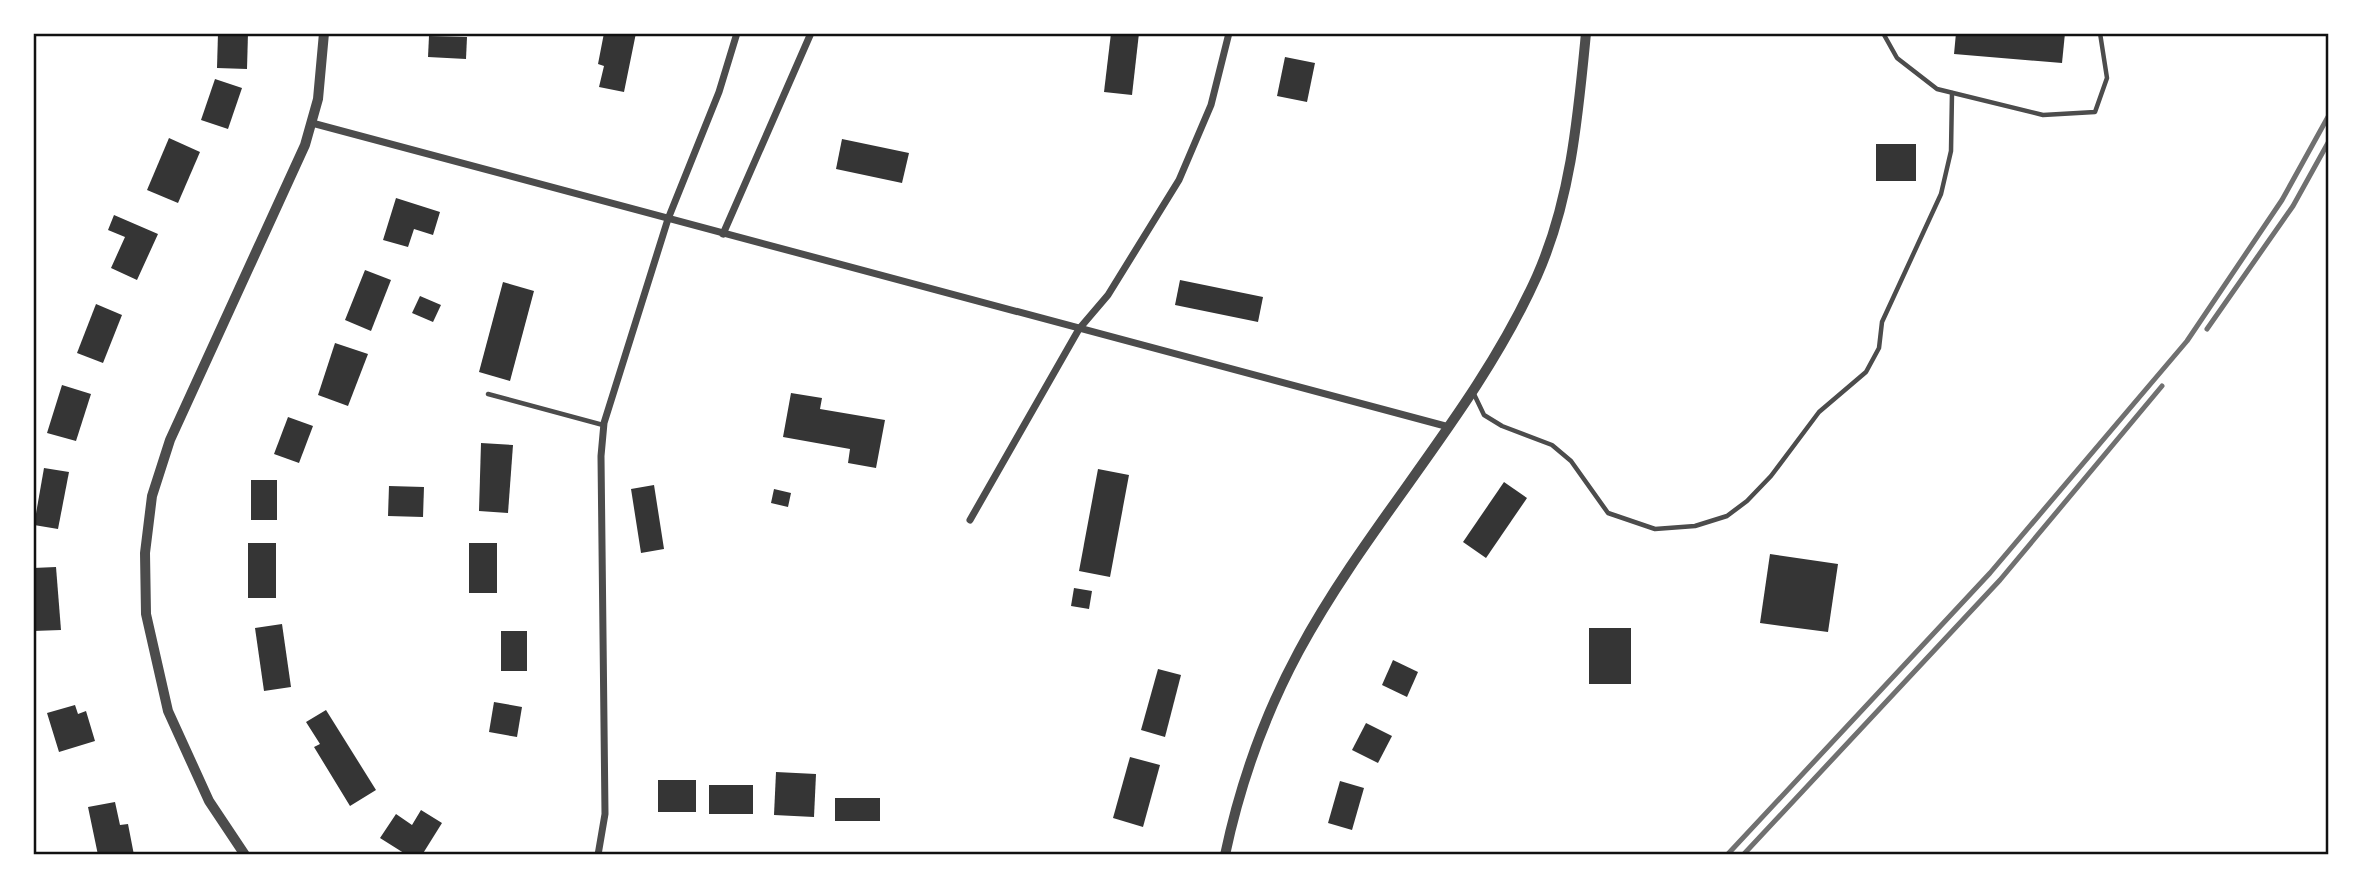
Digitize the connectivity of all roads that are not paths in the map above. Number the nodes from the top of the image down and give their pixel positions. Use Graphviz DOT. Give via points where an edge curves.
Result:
graph roads {
  1 [pos="324,33"];
  2 [pos="737,33"];
  3 [pos="811,33"];
  4 [pos="1229,33"];
  5 [pos="1586,33"];
  6 [pos="1883,33"];
  7 [pos="2099,33"];
  8 [pos="1952,93"];
  9 [pos="312,123"];
  10 [pos="668,219"];
  11 [pos="723,234"];
  12 [pos="1079,329"];
  13 [pos="1474,392"];
  14 [pos="488,394"];
  15 [pos="604,426"];
  16 [pos="1449,427"];
  17 [pos="971,520"];
  18 [pos="245,855"];
  19 [pos="598,855"];
  20 [pos="1225,855"];
  1 -- 9 [label="street"];
  2 -- 10 [label="street" via="719,92"];
  3 -- 11 [label="street"];
  4 -- 12 [label="street" via="1211,105 1179,180 1108,295"];
  5 -- 13 [label="street" via="1573,153 1553,237 1518,316"];
  6 -- 8 [label="lane" via="1897,58 1937,89"];
  7 -- 8 [label="lane" via="2106,78 2095,112 2042,115"];
  8 -- 13 [label="lane" via="1951,151 1941,194 1882,322 1879,348 1866,372 1819,412 1771,476 1727,516 1695,526 1655,529 1608,513 1571,461 1552,444 1484,415"];
  9 -- 10 [label="street"];
  9 -- 18 [label="street" via="296,169 170,440 147,524 146,614 168,711 209,801"];
  10 -- 11 [label="street"];
  10 -- 15 [label="street"];
  11 -- 12 [label="street"];
  12 -- 16 [label="street"];
  12 -- 17 [label="street"];
  13 -- 16 [label="street"];
  14 -- 15 [label="lane"];
  15 -- 19 [label="street" via="605,814"];
  16 -- 20 [label="street" via="1300,650 1259,737"];
}
